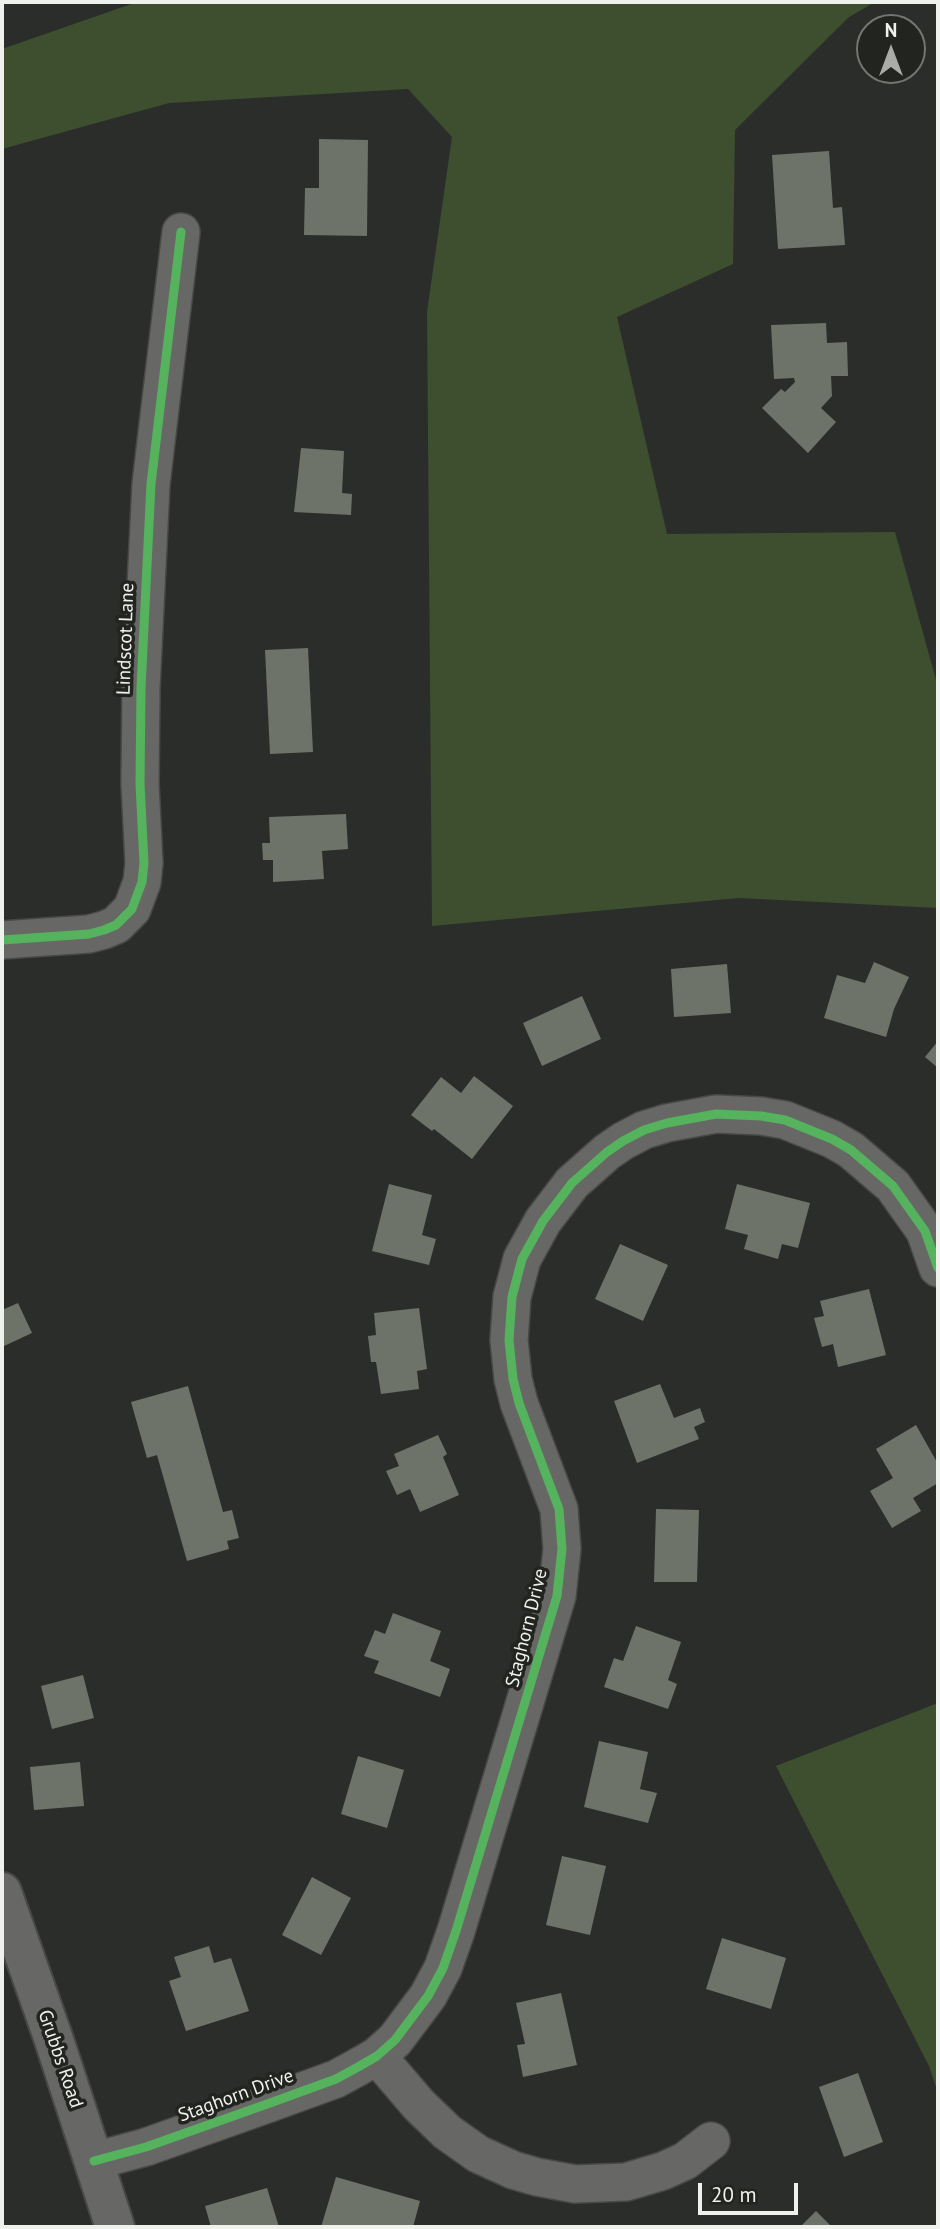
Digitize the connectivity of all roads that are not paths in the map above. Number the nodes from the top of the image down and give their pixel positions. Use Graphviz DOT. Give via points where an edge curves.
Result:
graph roads {
  1 [pos="181,232"];
  2 [pos="2,940"];
  3 [pos="938,1268"];
  4 [pos="2,1892"];
  5 [pos="377,2056"];
  6 [pos="711,2141"];
  7 [pos="94,2161"];
  8 [pos="115,2227"];
  1 -- 2 [label="street, Lindscot Lane" via="151,484 141,688 142,881 132,909 116,925 89,934"];
  3 -- 5 [label="street, Staghorn Drive" via="925,1231 893,1186 851,1150 785,1120 716,1114 644,1130 607,1152 557,1201 522,1259 512,1297 509,1340 519,1403 559,1509 562,1549 557,1596 443,1968 410,2022"];
  4 -- 7 [label="street, Grubbs Road"];
  5 -- 6 [label="street" via="447,2132 478,2154 537,2178 575,2184 625,2182 685,2161"];
  5 -- 7 [label="street, Staghorn Drive" via="335,2079"];
  7 -- 8 [label="street, Grubbs Road"];
}
